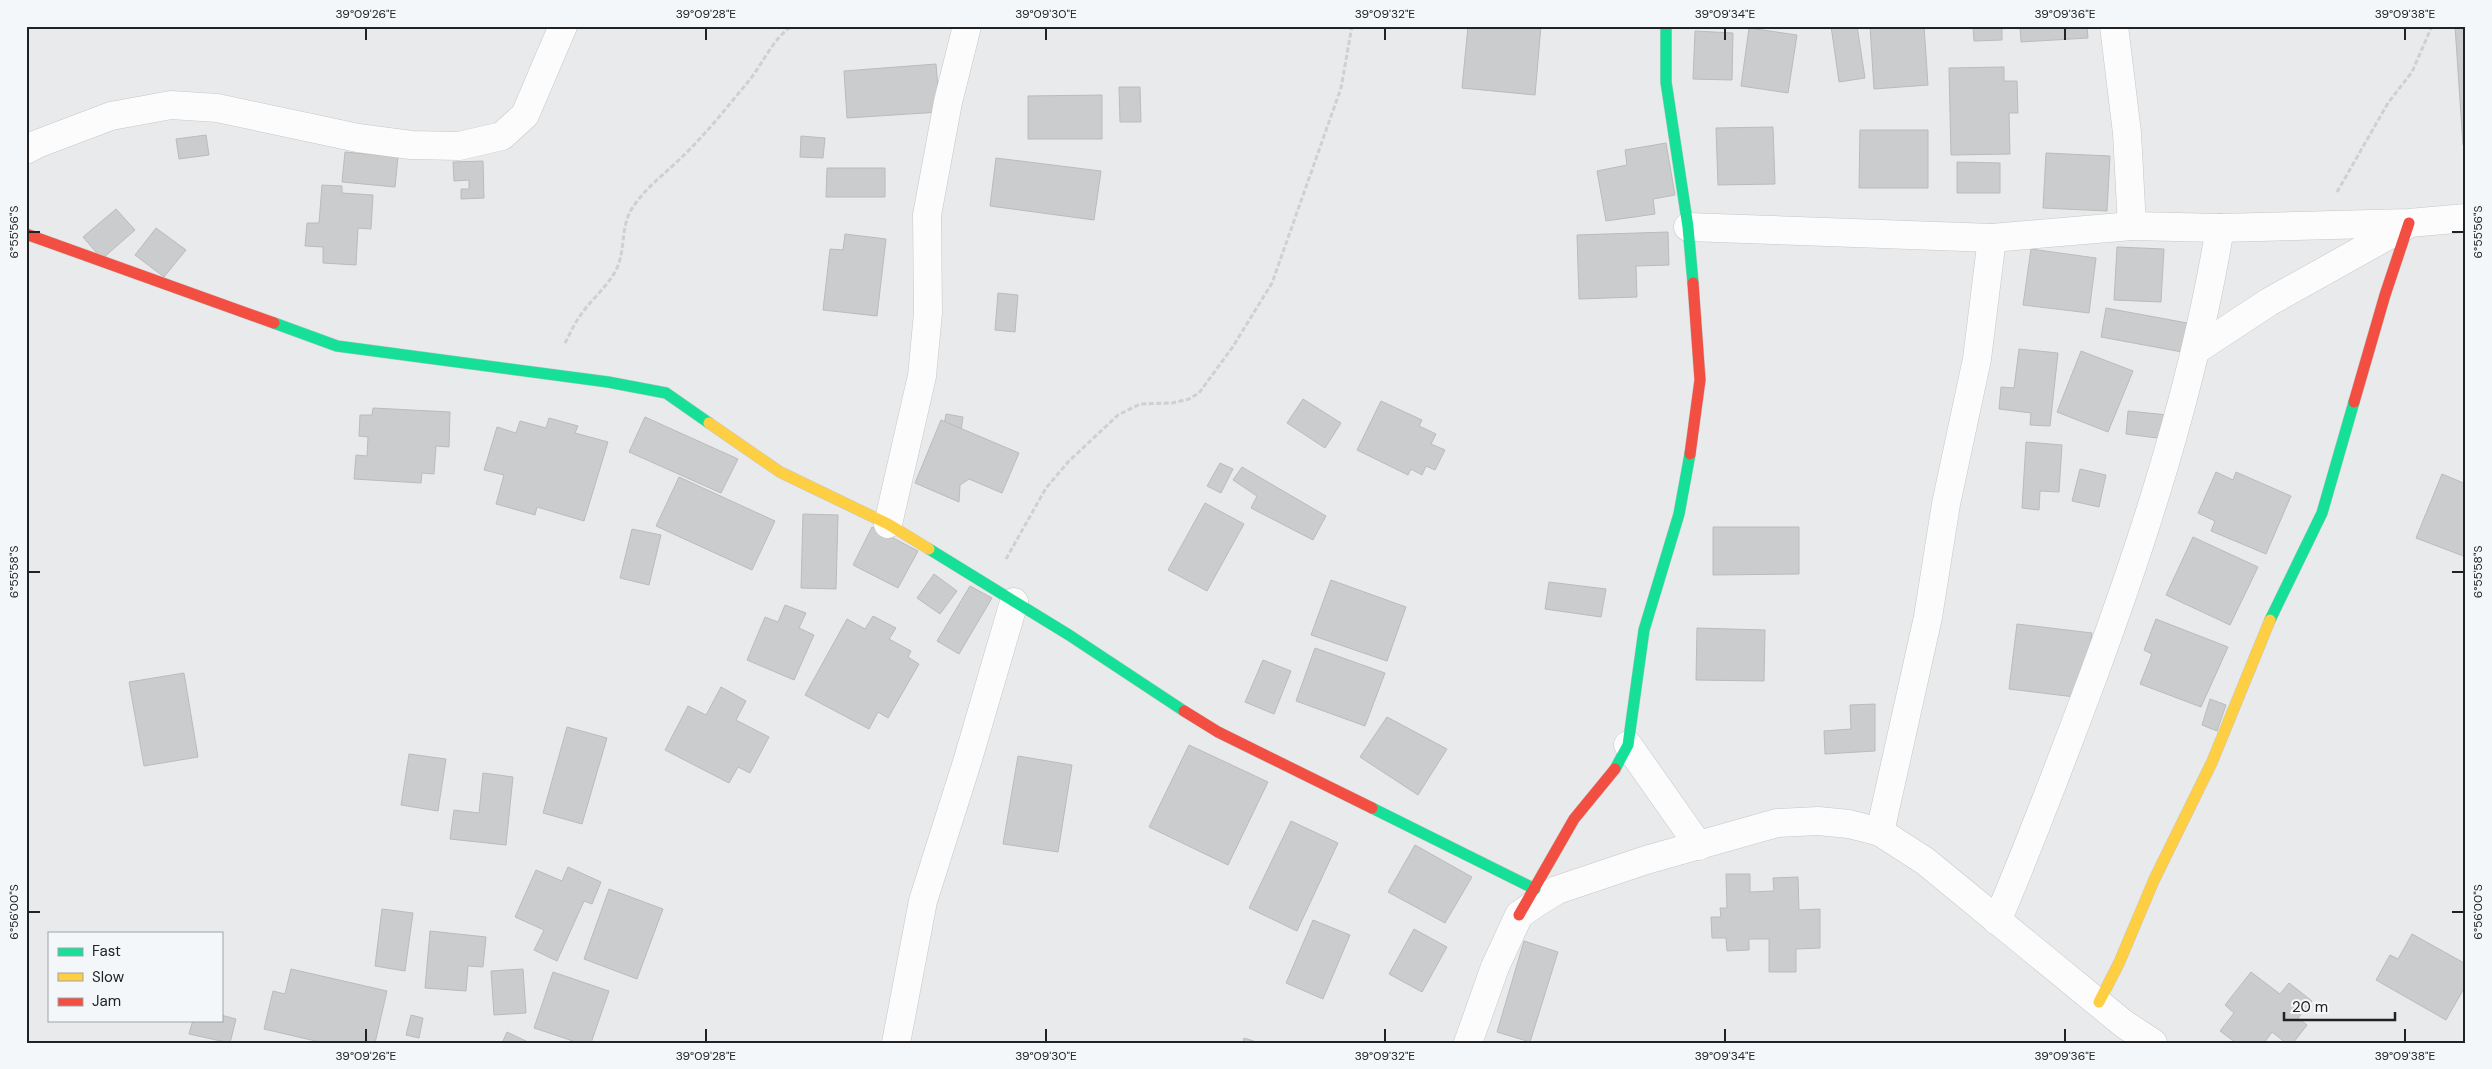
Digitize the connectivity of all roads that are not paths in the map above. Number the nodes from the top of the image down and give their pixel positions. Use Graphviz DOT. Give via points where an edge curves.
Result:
graph roads {
  1 [pos="562,26"];
  2 [pos="968,26"];
  3 [pos="1666,26"];
  4 [pos="2114,26"];
  5 [pos="26,150"];
  6 [pos="2466,218"];
  7 [pos="2409,223"];
  8 [pos="2132,226"];
  9 [pos="1688,227"];
  10 [pos="2220,228"];
  11 [pos="26,234"];
  12 [pos="1992,238"];
  13 [pos="2196,350"];
  14 [pos="888,524"];
  15 [pos="1014,602"];
  16 [pos="1628,745"];
  17 [pos="1880,832"];
  18 [pos="1698,846"];
  19 [pos="1535,889"];
  20 [pos="1519,916"];
  21 [pos="1997,921"];
  22 [pos="2098,1002"];
  23 [pos="2121,1034"];
  24 [pos="896,1043"];
  25 [pos="1468,1043"];
  26 [pos="2153,1043"];
  1 -- 5 [label="street" via="525,115 502,136 485,140 459,146 411,145 358,138 217,108 172,105 111,116"];
  2 -- 14 [label="street" via="948,102 927,215 928,313 922,376"];
  3 -- 9 [label="street" via="1666,82"];
  4 -- 8 [label="street" via="2127,133"];
  6 -- 7 [label="street"];
  7 -- 10 [label="street"];
  7 -- 13 [label="street" via="2269,302"];
  7 -- 22 [label="street" via="2322,513 2272,616 2212,762"];
  8 -- 10 [label="street"];
  8 -- 12 [label="street"];
  9 -- 12 [label="street"];
  9 -- 16 [label="street" via="1699,344 1697,408 1679,514 1644,630"];
  10 -- 13 [label="street"];
  11 -- 14 [label="street" via="337,346 548,374 666,394 780,472"];
  12 -- 17 [label="street" via="1977,359 1946,504 1928,617"];
  13 -- 21 [label="street" via="2168,456 2112,624 2027,851"];
  14 -- 15 [label="street"];
  15 -- 19 [label="street" via="1218,732"];
  15 -- 24 [label="street" via="923,901"];
  16 -- 18 [label="street"];
  16 -- 19 [label="street" via="1618,765 1574,819"];
  17 -- 18 [label="street" via="1818,821 1778,823"];
  17 -- 21 [label="street" via="1925,861"];
  18 -- 20 [label="street" via="1557,890"];
  19 -- 20 [label="street"];
  20 -- 25 [label="street" via="1495,967"];
  21 -- 22 [label="street"];
  22 -- 23 [label="street"];
  23 -- 26 [label="street"];
}
